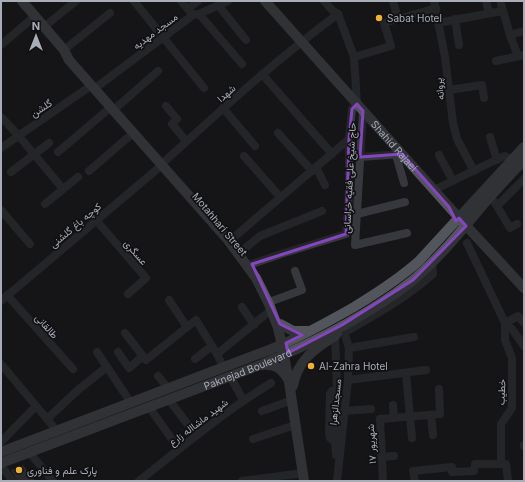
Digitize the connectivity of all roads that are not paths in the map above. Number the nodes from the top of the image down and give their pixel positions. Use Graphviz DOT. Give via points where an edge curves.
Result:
graph roads {
  1 [pos="76,1"];
  2 [pos="134,1"];
  3 [pos="181,1"];
  4 [pos="198,1"];
  5 [pos="228,1"];
  6 [pos="265,1"];
  7 [pos="324,1"];
  8 [pos="393,1"];
  9 [pos="486,1"];
  10 [pos="26,2"];
  11 [pos="218,5"];
  12 [pos="435,5"];
  13 [pos="110,13"];
  14 [pos="193,13"];
  15 [pos="489,13"];
  16 [pos="338,14"];
  17 [pos="35,16"];
  18 [pos="398,19"];
  19 [pos="455,20"];
  20 [pos="438,23"];
  21 [pos="44,27"];
  22 [pos="524,31"];
  23 [pos="510,35"];
  24 [pos="163,38"];
  25 [pos="246,40"];
  26 [pos="301,41"];
  27 [pos="1,45"];
  28 [pos="459,45"];
  29 [pos="65,52"];
  30 [pos="521,56"];
  31 [pos="354,58"];
  32 [pos="496,61"];
  33 [pos="242,64"];
  34 [pos="158,71"];
  35 [pos="262,74"];
  36 [pos="95,86"];
  37 [pos="204,88"];
  38 [pos="449,90"];
  39 [pos="484,98"];
  40 [pos="166,106"];
  41 [pos="114,107"];
  42 [pos="223,108"];
  43 [pos="360,108"];
  44 [pos="1,117"];
  45 [pos="134,133"];
  46 [pos="278,133"];
  47 [pos="18,135"];
  48 [pos="490,137"];
  49 [pos="350,139"];
  50 [pos="186,141"];
  51 [pos="49,143"];
  52 [pos="255,146"];
  53 [pos="524,147"];
  54 [pos="1,148"];
  55 [pos="58,152"];
  56 [pos="332,154"];
  57 [pos="399,154"];
  58 [pos="35,155"];
  59 [pos="244,156"];
  60 [pos="439,156"];
  61 [pos="360,157"];
  62 [pos="512,159"];
  63 [pos="497,160"];
  64 [pos="524,160"];
  65 [pos="163,163"];
  66 [pos="314,169"];
  67 [pos="88,171"];
  68 [pos="474,171"];
  69 [pos="11,172"];
  70 [pos="78,177"];
  71 [pos="509,177"];
  72 [pos="524,179"];
  73 [pos="453,182"];
  74 [pos="404,183"];
  75 [pos="325,185"];
  76 [pos="517,185"];
  77 [pos="63,189"];
  78 [pos="434,190"];
  79 [pos="280,197"];
  80 [pos="490,197"];
  81 [pos="405,202"];
  82 [pos="45,204"];
  83 [pos="476,206"];
  84 [pos="497,206"];
  85 [pos="449,207"];
  86 [pos="1,210"];
  87 [pos="322,211"];
  88 [pos="357,214"];
  89 [pos="459,218"];
  90 [pos="96,220"];
  91 [pos="518,224"];
  92 [pos="451,226"];
  93 [pos="466,226"];
  94 [pos="406,233"];
  95 [pos="233,238"];
  96 [pos="477,238"];
  97 [pos="453,240"];
  98 [pos="467,243"];
  99 [pos="30,244"];
  100 [pos="242,250"];
  101 [pos="252,264"];
  102 [pos="295,271"];
  103 [pos="524,288"];
  104 [pos="128,294"];
  105 [pos="4,298"];
  106 [pos="169,300"];
  107 [pos="272,305"];
  108 [pos="242,307"];
  109 [pos="505,323"];
  110 [pos="524,324"];
  111 [pos="254,325"];
  112 [pos="342,325"];
  113 [pos="279,326"];
  114 [pos="187,327"];
  115 [pos="311,331"];
  116 [pos="125,333"];
  117 [pos="335,336"];
  118 [pos="414,337"];
  119 [pos="523,343"];
  120 [pos="212,346"];
  121 [pos="349,348"];
  122 [pos="285,349"];
  123 [pos="269,350"];
  124 [pos="96,352"];
  125 [pos="118,352"];
  126 [pos="217,354"];
  127 [pos="145,358"];
  128 [pos="195,359"];
  129 [pos="1,364"];
  130 [pos="260,365"];
  131 [pos="107,367"];
  132 [pos="73,369"];
  133 [pos="426,370"];
  134 [pos="227,372"];
  135 [pos="406,373"];
  136 [pos="158,376"];
  137 [pos="348,380"];
  138 [pos="271,383"];
  139 [pos="291,384"];
  140 [pos="168,388"];
  141 [pos="439,389"];
  142 [pos="152,394"];
  143 [pos="169,400"];
  144 [pos="243,400"];
  145 [pos="292,400"];
  146 [pos="131,403"];
  147 [pos="393,405"];
  148 [pos="36,406"];
  149 [pos="154,406"];
  150 [pos="371,408"];
  151 [pos="262,411"];
  152 [pos="345,411"];
  153 [pos="436,415"];
  154 [pos="411,417"];
  155 [pos="394,418"];
  156 [pos="47,419"];
  157 [pos="295,425"];
  158 [pos="57,431"];
  159 [pos="196,435"];
  160 [pos="433,435"];
  161 [pos="412,438"];
  162 [pos="253,439"];
  163 [pos="1,442"];
  164 [pos="179,448"];
  165 [pos="1,452"];
  166 [pos="29,452"];
  167 [pos="394,456"];
  168 [pos="381,457"];
  169 [pos="500,464"];
  170 [pos="1,465"];
  171 [pos="304,478"];
  172 [pos="337,478"];
  173 [pos="13,481"];
  174 [pos="53,481"];
  175 [pos="139,481"];
  176 [pos="242,481"];
  177 [pos="383,481"];
  178 [pos="415,481"];
  179 [pos="508,481"];
  1 -- 21 [label="street"];
  2 -- 24 [label="street"];
  3 -- 14 [label="street"];
  4 -- 14 [label="street"];
  5 -- 11 [label="street, مسجد مهدیه"];
  6 -- 26 [label="main road, Shahid Rajaei"];
  7 -- 16 [label="street"];
  8 -- 18 [label="street"];
  9 -- 15 [label="street"];
  10 -- 17 [label="main road, Motahhari Street"];
  11 -- 14 [label="street, مسجد مهدیه"];
  11 -- 25 [label="street"];
  12 -- 18 [label="street"];
  12 -- 20 [label="street, پروانه"];
  13 -- 29 [label="street"];
  14 -- 24 [label="street, مسجد مهدیه"];
  14 -- 33 [label="street"];
  15 -- 19 [label="street"];
  15 -- 23 [label="street" via="501,7"];
  16 -- 26 [label="street, شهدا"];
  16 -- 31 [label="street"];
  17 -- 21 [label="main road, Motahhari Street"];
  17 -- 27 [label="street"];
  18 -- 31 [label="street" via="384,23 391,46"];
  19 -- 20 [label="street"];
  19 -- 28 [label="street"];
  20 -- 38 [label="street, پروانه"];
  21 -- 29 [label="main road, Motahhari Street"];
  22 -- 23 [label="street"];
  23 -- 30 [label="street"];
  24 -- 36 [label="street, مسجد مهدیه"];
  24 -- 37 [label="street"];
  26 -- 35 [label="street, شهدا"];
  26 -- 43 [label="main road, Shahid Rajaei"];
  29 -- 36 [label="main road, Motahhari Street"];
  30 -- 32 [label="street"];
  31 -- 43 [label="street"];
  34 -- 41 [label="street"];
  35 -- 42 [label="street, شهدا"];
  35 -- 56 [label="street"];
  36 -- 41 [label="main road, Motahhari Street"];
  36 -- 47 [label="street, گلشن"];
  38 -- 39 [label="street" via="482,85"];
  38 -- 68 [label="street, پروانه" via="457,139"];
  40 -- 50 [label="street" via="177,120 172,124"];
  41 -- 45 [label="main road, Motahhari Street"];
  41 -- 55 [label="street"];
  41 -- 65 [label="main road, Motahhari Street"];
  42 -- 50 [label="street, شهدا"];
  42 -- 52 [label="street"];
  43 -- 49 [label="street, حاج شیخ علی فقیه خراسانی" via="352,109"];
  43 -- 57 [label="main road, Shahid Rajaei"];
  43 -- 61 [label="street, حاج شیخ علی فقیه خراسانی"];
  44 -- 47 [label="street"];
  45 -- 65 [label="main road, Motahhari Street"];
  45 -- 67 [label="street"];
  46 -- 66 [label="street"];
  47 -- 54 [label="street, گلشن"];
  47 -- 58 [label="street"];
  48 -- 63 [label="street"];
  49 -- 56 [label="street"];
  49 -- 101 [label="street, حاج شیخ علی فقیه خراسانی" via="346,234"];
  50 -- 65 [label="street, شهدا"];
  51 -- 58 [label="street"];
  53 -- 62 [label="main road"];
  56 -- 66 [label="street"];
  57 -- 61 [label="street"];
  57 -- 74 [label="street"];
  57 -- 78 [label="main road, Shahid Rajaei"];
  58 -- 69 [label="street"];
  58 -- 77 [label="street"];
  59 -- 79 [label="street"];
  60 -- 73 [label="street"];
  61 -- 88 [label="street, حاج شیخ علی فقیه خراسانی"];
  62 -- 63 [label="street" via="504,156"];
  62 -- 83 [label="main road"];
  63 -- 68 [label="street"];
  64 -- 71 [label="main road"];
  65 -- 90 [label="street, کوچه باغ گلشنی"];
  65 -- 95 [label="main road, Motahhari Street"];
  65 -- 107 [label="main road, Motahhari Street" via="241,257"];
  66 -- 75 [label="street"];
  66 -- 79 [label="street"];
  68 -- 73 [label="street"];
  70 -- 77 [label="street"];
  71 -- 76 [label="street"];
  71 -- 80 [label="main road"];
  72 -- 76 [label="street"];
  73 -- 78 [label="street"];
  76 -- 84 [label="street"];
  77 -- 82 [label="street"];
  78 -- 85 [label="main road, Shahid Rajaei"];
  79 -- 95 [label="street"];
  80 -- 83 [label="main road"];
  80 -- 84 [label="street"];
  81 -- 88 [label="street"];
  83 -- 85 [label="main road"];
  83 -- 89 [label="main road, Paknejad Boulevard"];
  83 -- 93 [label="main road, Paknejad Boulevard"];
  83 -- 96 [label="main road"];
  84 -- 91 [label="street" via="510,228"];
  85 -- 89 [label="main road, Shahid Rajaei"];
  85 -- 92 [label="main road" via="453,220"];
  86 -- 99 [label="street"];
  87 -- 100 [label="street" via="260,236"];
  88 -- 94 [label="street, حاج شیخ علی فقیه خراسانی" via="355,246"];
  89 -- 92 [label="main road, Paknejad Boulevard"];
  89 -- 93 [label="main road, Shahid Rajaei"];
  90 -- 104 [label="street, عسگری" via="146,278"];
  90 -- 105 [label="street, کوچه باغ گلشنی"];
  92 -- 115 [label="main road, Paknejad Boulevard" via="407,272 380,291"];
  93 -- 96 [label="main road, Shahid Rajaei"];
  93 -- 97 [label="main road, Paknejad Boulevard"];
  95 -- 100 [label="main road, Motahhari Street"];
  96 -- 97 [label="main road" via="465,235"];
  96 -- 103 [label="main road, Shahid Rajaei"];
  97 -- 112 [label="main road, Paknejad Boulevard" via="413,280"];
  98 -- 109 [label="street"];
  100 -- 101 [label="main road, Motahhari Street"];
  101 -- 107 [label="main road, Motahhari Street" via="258,271"];
  102 -- 107 [label="street" via="302,290"];
  105 -- 132 [label="street, طالقانی"];
  106 -- 114 [label="street"];
  107 -- 111 [label="street"];
  107 -- 113 [label="main road, Motahhari Street"];
  108 -- 111 [label="street"];
  109 -- 110 [label="street" via="518,316"];
  109 -- 119 [label="street"];
  109 -- 169 [label="street, خطیب" via="505,340 512,358 512,408 501,424"];
  111 -- 126 [label="street"];
  112 -- 117 [label="main road"];
  112 -- 121 [label="street, مسجدالزهرا"];
  112 -- 122 [label="main road, Paknejad Boulevard"];
  113 -- 115 [label="main road" via="293,331"];
  113 -- 122 [label="main road, Motahhari Street"];
  113 -- 123 [label="main road"];
  114 -- 120 [label="street" via="196,320"];
  114 -- 127 [label="street"];
  115 -- 122 [label="main road, Paknejad Boulevard"];
  116 -- 127 [label="street"];
  117 -- 139 [label="main road" via="305,358"];
  117 -- 172 [label="street"];
  118 -- 121 [label="street"];
  120 -- 126 [label="street"];
  120 -- 128 [label="street"];
  121 -- 137 [label="street, مسجدالزهرا"];
  122 -- 123 [label="main road, Paknejad Boulevard"];
  122 -- 130 [label="main road, Paknejad Boulevard"];
  122 -- 139 [label="main road, Motahhari Street"];
  123 -- 134 [label="main road, Paknejad Boulevard"];
  124 -- 131 [label="street"];
  125 -- 127 [label="street" via="129,368"];
  126 -- 134 [label="street"];
  129 -- 148 [label="street"];
  130 -- 134 [label="main road, Paknejad Boulevard"];
  130 -- 139 [label="main road" via="278,367"];
  131 -- 146 [label="street"];
  131 -- 156 [label="street"];
  133 -- 135 [label="street"];
  134 -- 140 [label="main road, Paknejad Boulevard"];
  134 -- 143 [label="main road, Paknejad Boulevard"];
  134 -- 144 [label="street"];
  135 -- 137 [label="street"];
  135 -- 154 [label="street"];
  136 -- 140 [label="street"];
  137 -- 152 [label="street, مسجدالزهرا"];
  138 -- 144 [label="street, شهید ماشااله زارع"];
  139 -- 145 [label="main road, Motahhari Street"];
  139 -- 171 [label="main road, Motahhari Street"];
  140 -- 142 [label="main road, Paknejad Boulevard"];
  141 -- 153 [label="street"];
  142 -- 146 [label="main road, Paknejad Boulevard"];
  142 -- 149 [label="main road"];
  143 -- 149 [label="main road, Paknejad Boulevard"];
  143 -- 159 [label="street"];
  144 -- 159 [label="street, شهید ماشااله زارع"];
  145 -- 151 [label="street"];
  145 -- 157 [label="main road, Motahhari Street"];
  146 -- 158 [label="main road, Paknejad Boulevard"];
  147 -- 155 [label="street"];
  148 -- 156 [label="street"];
  148 -- 163 [label="street"];
  149 -- 164 [label="street"];
  149 -- 166 [label="main road, Paknejad Boulevard"];
  150 -- 152 [label="street"];
  152 -- 172 [label="street, مسجدالزهرا"];
  153 -- 154 [label="street, ۱۷ شهریور"];
  153 -- 160 [label="street"];
  154 -- 155 [label="street, ۱۷ شهریور"];
  154 -- 161 [label="street"];
  155 -- 168 [label="street, ۱۷ شهریور" via="380,419"];
  156 -- 158 [label="street"];
  157 -- 162 [label="street"];
  157 -- 171 [label="main road, Motahhari Street"];
  158 -- 165 [label="main road, Paknejad Boulevard"];
  159 -- 164 [label="street, شهید ماشااله زارع"];
  164 -- 175 [label="street, شهید ماشااله زارع"];
  166 -- 170 [label="main road, Paknejad Boulevard"];
  166 -- 174 [label="street"];
  167 -- 168 [label="street"];
  168 -- 177 [label="street, ۱۷ شهریور"];
  169 -- 178 [label="street" via="475,464 474,471 452,472 452,467 413,471"];
  169 -- 179 [label="street" via="506,464"];
  170 -- 173 [label="street"];
  171 -- 176 [label="street"];
}
